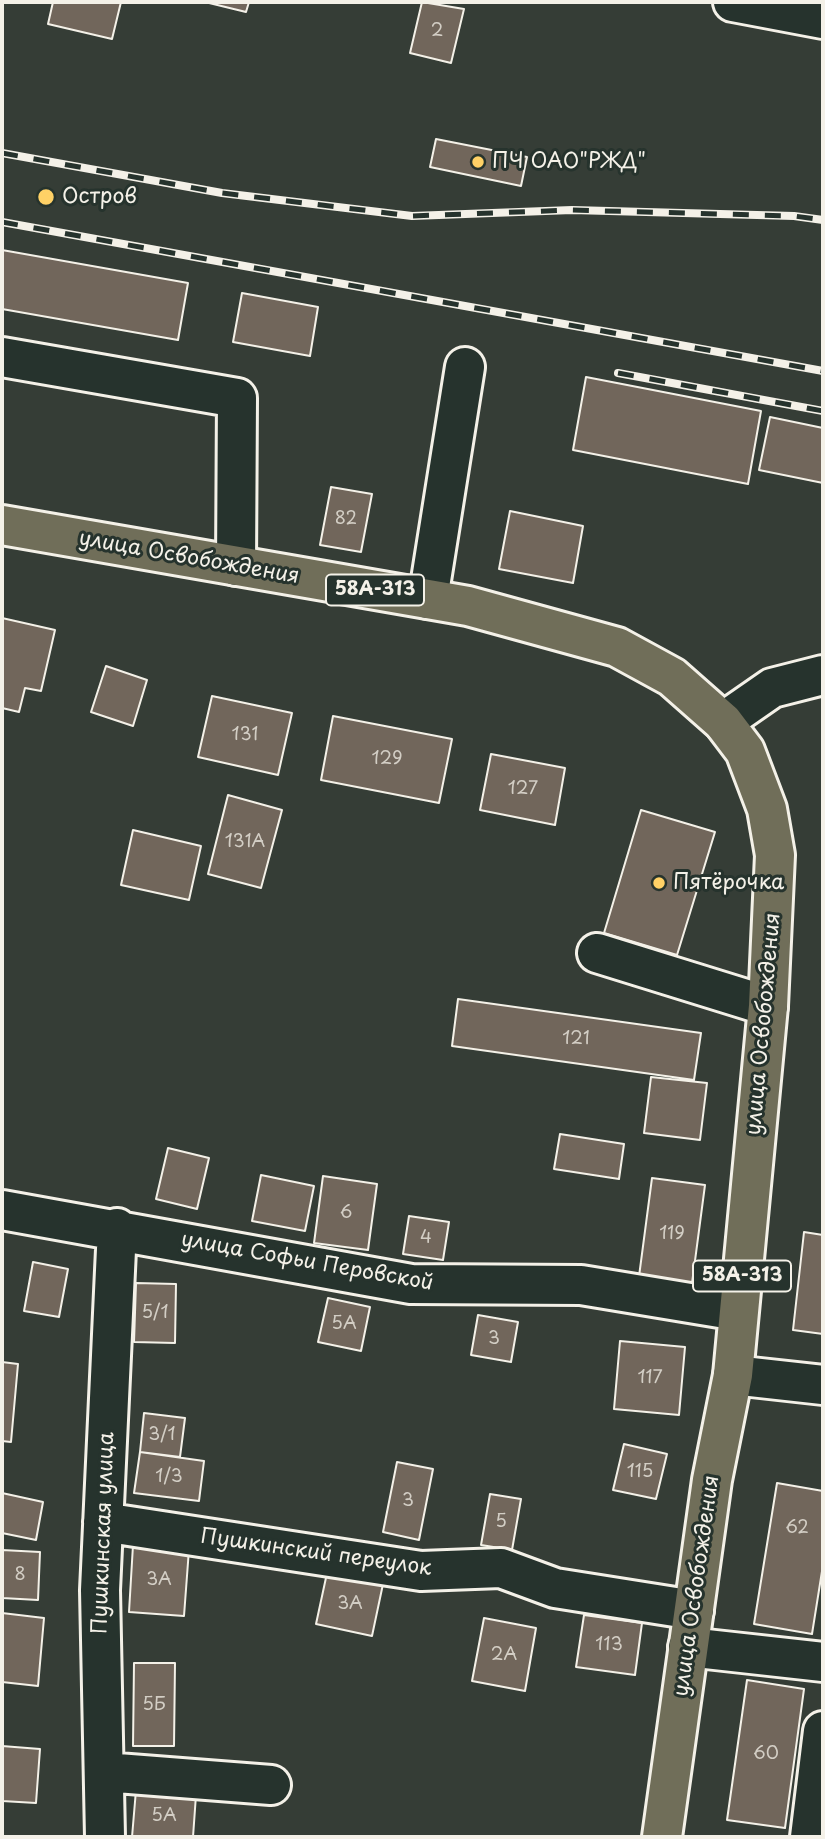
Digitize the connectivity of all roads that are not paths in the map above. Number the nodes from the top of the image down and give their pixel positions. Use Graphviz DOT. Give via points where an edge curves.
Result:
graph roads {
  1 [pos="733,2"];
  2 [pos="823,19"];
  3 [pos="2,357"];
  4 [pos="465,367"];
  5 [pos="2,525"];
  6 [pos="236,566"];
  7 [pos="428,599"];
  8 [pos="823,675"];
  9 [pos="723,722"];
  10 [pos="597,953"];
  11 [pos="768,1006"];
  12 [pos="2,1210"];
  13 [pos="117,1228"];
  14 [pos="738,1311"];
  15 [pos="733,1376"];
  16 [pos="823,1385"];
  17 [pos="103,1522"];
  18 [pos="691,1628"];
  19 [pos="823,1662"];
  20 [pos="823,1731"];
  21 [pos="104,1772"];
  22 [pos="271,1785"];
  23 [pos="105,1837"];
  24 [pos="668,1837"];
  25 [pos="810,1837"];
  1 -- 2 [label="street"];
  3 -- 6 [label="street" via="237,398"];
  4 -- 7 [label="street"];
  5 -- 6 [label="main road, улица Освобождения / 58А-313"];
  6 -- 7 [label="main road, улица Освобождения / 58А-313"];
  7 -- 9 [label="main road, улица Освобождения / 58А-313" via="617,647 672,677"];
  8 -- 9 [label="street" via="772,688"];
  9 -- 11 [label="main road, улица Освобождения / 58А-313" via="745,751 767,809 775,855"];
  10 -- 11 [label="street"];
  11 -- 14 [label="main road, улица Освобождения / 58А-313"];
  12 -- 13 [label="street, улица Софьи Перовской"];
  13 -- 14 [label="street, улица Софьи Перовской" via="411,1284 581,1285"];
  13 -- 17 [label="street, Пушкинская улица"];
  14 -- 15 [label="main road, улица Освобождения / 58А-313"];
  15 -- 16 [label="street"];
  15 -- 18 [label="main road, улица Освобождения / 58А-313" via="712,1479"];
  17 -- 18 [label="street, Пушкинский переулок" via="421,1571 501,1568"];
  17 -- 21 [label="street, Пушкинская улица"];
  18 -- 19 [label="street, Пушкинский переулок"];
  18 -- 24 [label="main road, улица Освобождения / 58А-313"];
  20 -- 25 [label="street"];
  21 -- 22 [label="street"];
  21 -- 23 [label="street, Пушкинская улица"];
}
